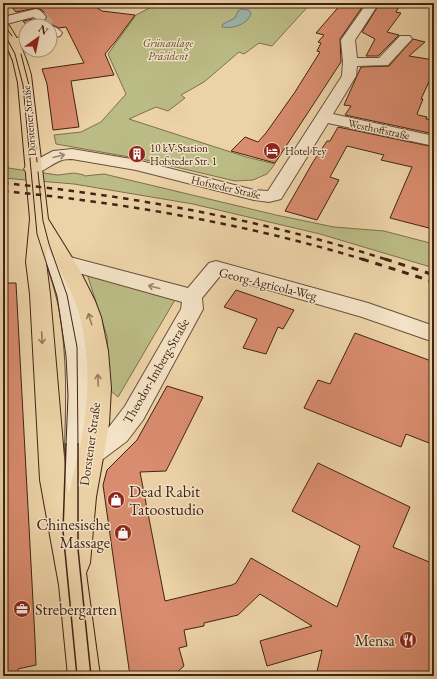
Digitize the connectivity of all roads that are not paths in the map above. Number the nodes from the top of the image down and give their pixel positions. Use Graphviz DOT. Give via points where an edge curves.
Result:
graph roads {
  1 [pos="373,3"];
  2 [pos="40,17"];
  3 [pos="3,21"];
  4 [pos="3,27"];
  5 [pos="405,39"];
  6 [pos="18,40"];
  7 [pos="21,58"];
  8 [pos="350,62"];
  9 [pos="324,117"];
  10 [pos="434,141"];
  11 [pos="33,169"];
  12 [pos="40,229"];
  13 [pos="66,263"];
  14 [pos="192,297"];
  15 [pos="434,334"];
  16 [pos="90,454"];
  17 [pos="71,540"];
  18 [pos="78,667"];
  1 -- 8 [label="street, Hofsteder Straße" via="348,40"];
  2 -- 3 [label="street" via="36,13"];
  4 -- 6 [label="main road, Dorstener Straße"];
  5 -- 8 [label="street" via="383,62"];
  7 -- 11 [label="main road, Dorstener Straße"];
  8 -- 9 [label="street, Hofsteder Straße" via="349,76"];
  9 -- 10 [label="street, Westhoffstraße"];
  11 -- 9 [label="street, Hofsteder Straße, one-way" via="59,155 72,154 137,165 269,197 275,195"];
  11 -- 12 [label="main road, Dorstener Straße"];
  12 -- 13 [label="main road, Dorstener Straße"];
  12 -- 17 [label="main road, Dorstener Straße, one-way" via="36,262 53,480"];
  12 -- 17 [label="street" via="67,295 77,347 77,496"];
  14 -- 13 [label="street, one-way"];
  16 -- 13 [label="main road, Dorstener Straße, one-way" via="95,430 97,357 93,329 85,302"];
  14 -- 15 [label="street, Georg-Agricola-Weg" via="216,268 368,311"];
  14 -- 16 [label="street, Theodor-Imberg-Straße" via="192,309 134,412 118,434"];
  16 -- 17 [label="main road, Dorstener Straße" via="83,495"];
  17 -- 18 [label="main road, Dorstener Straße"];
}
